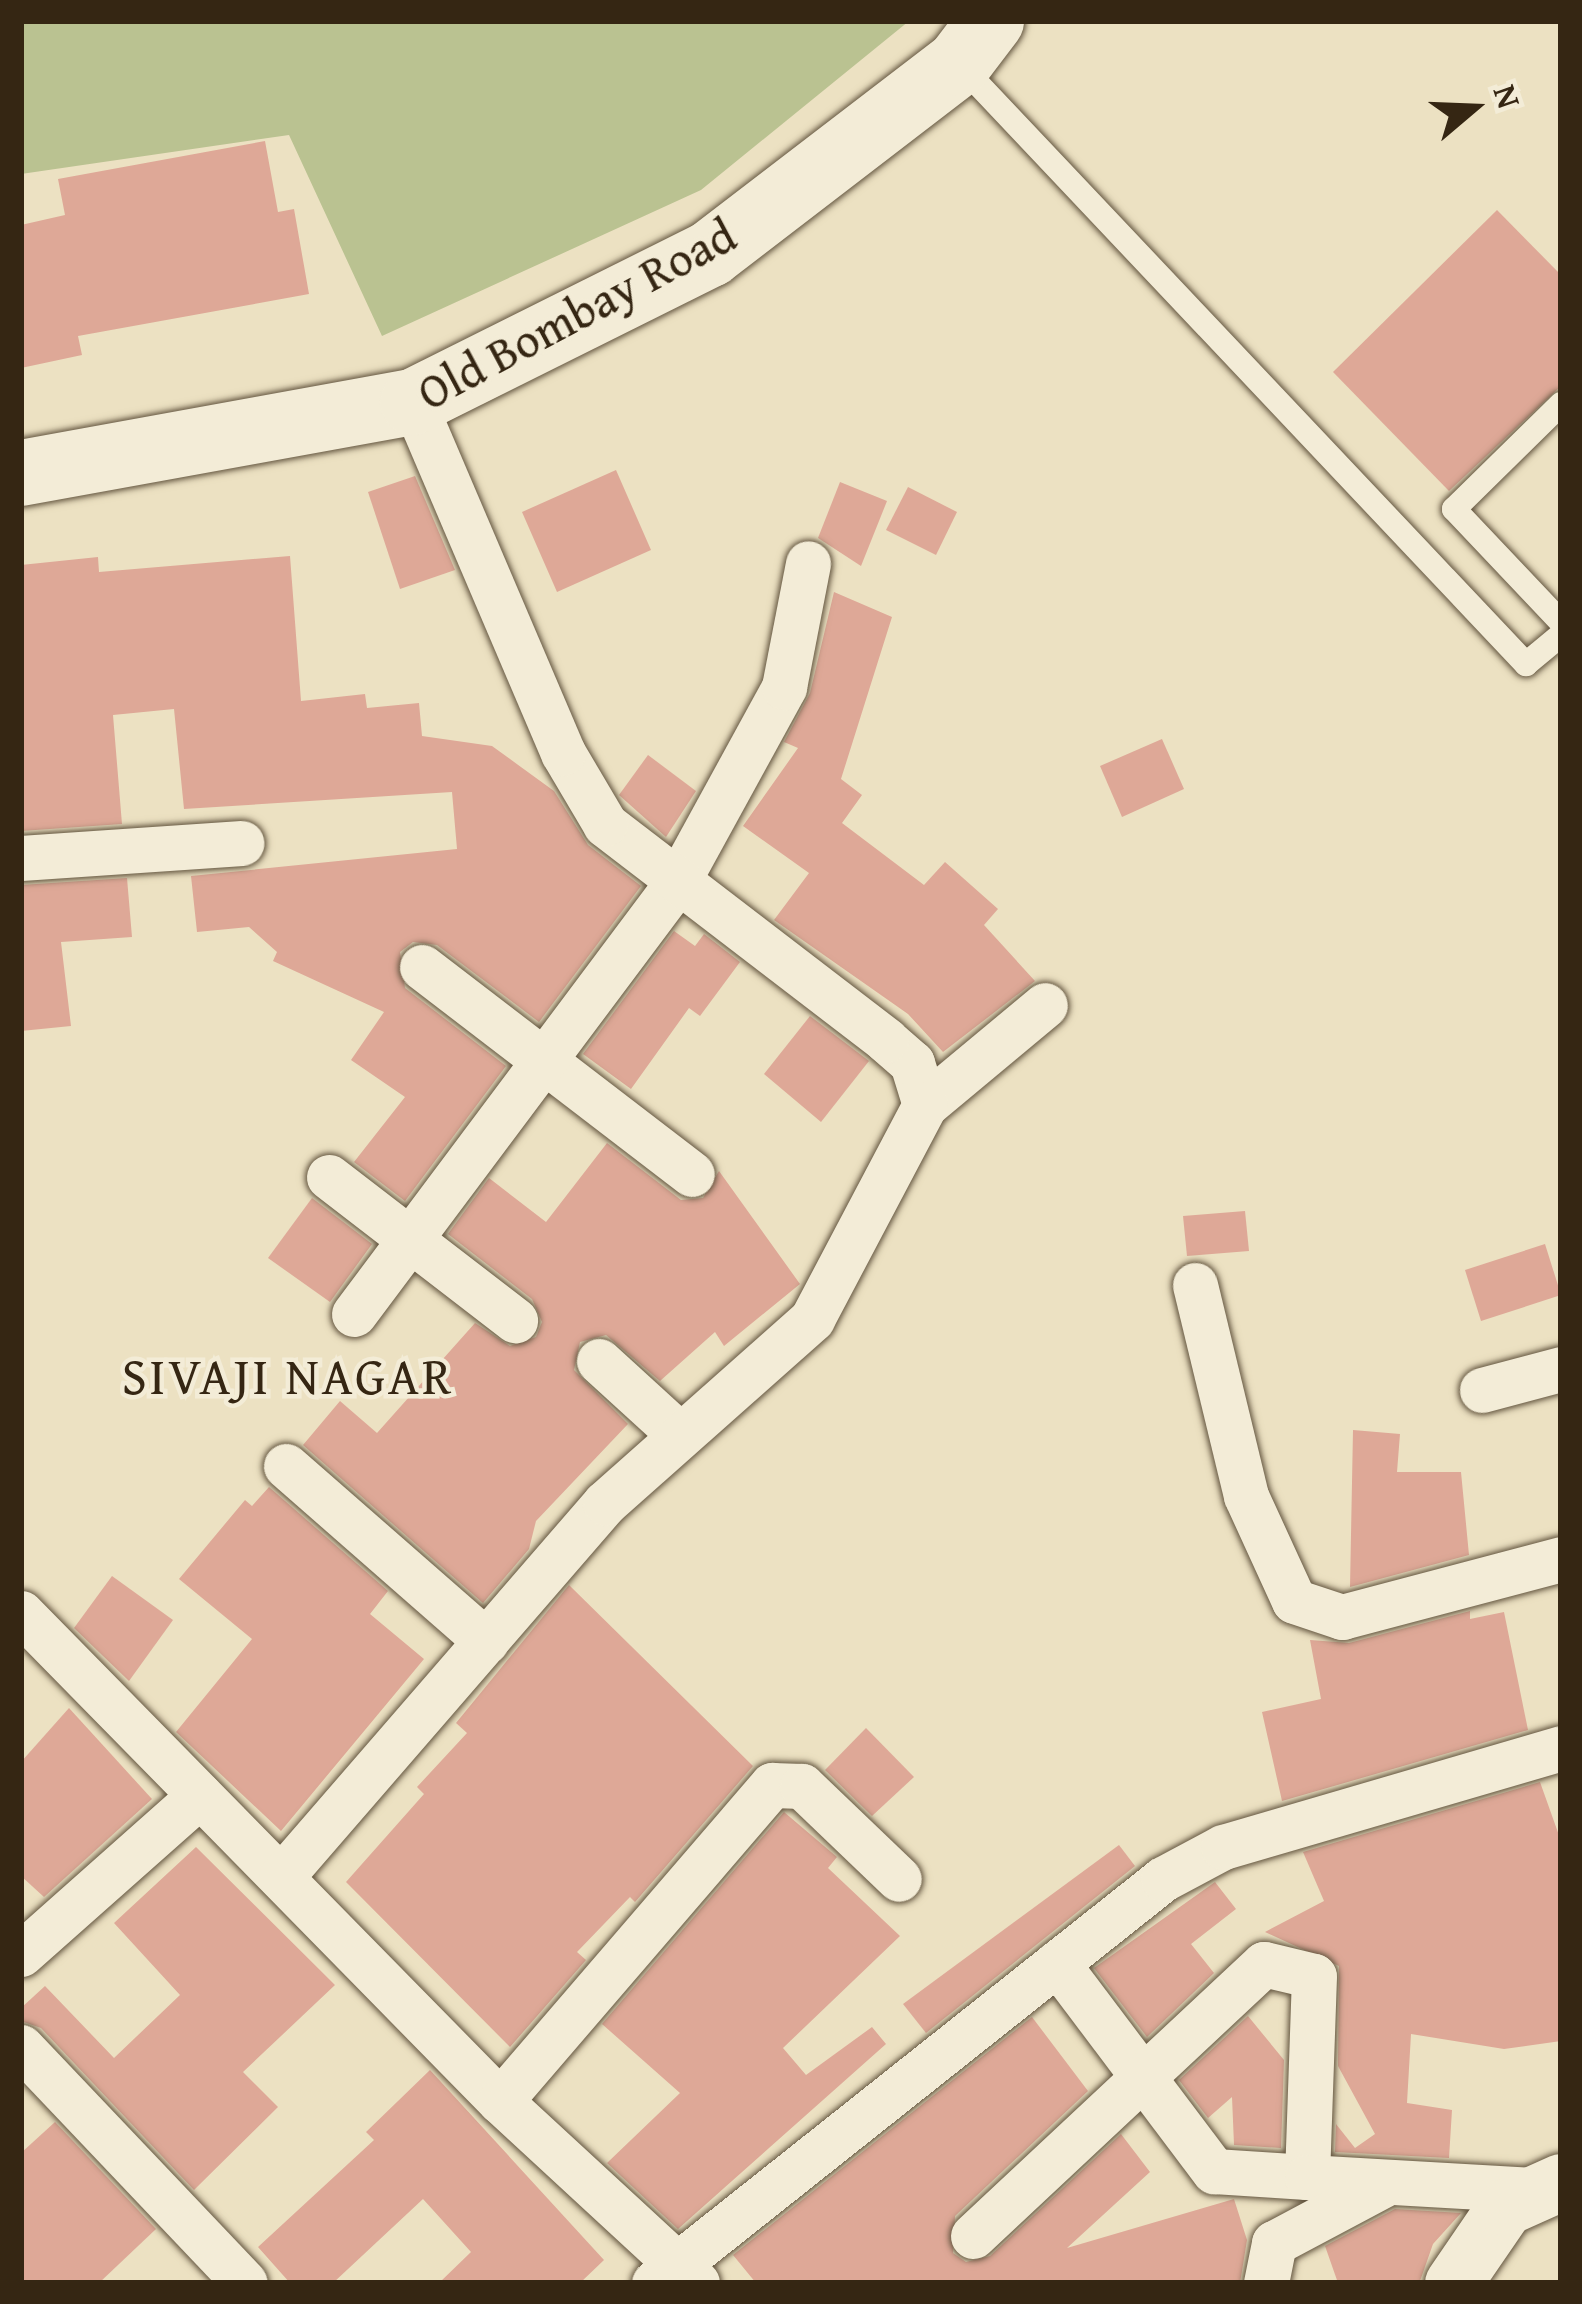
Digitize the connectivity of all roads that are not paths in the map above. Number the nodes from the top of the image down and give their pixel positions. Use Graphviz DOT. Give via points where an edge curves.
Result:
graph roads {
  1 [pos="975,42"];
  2 [pos="413,402"];
  3 [pos="1561,404"];
  4 [pos="21,473"];
  5 [pos="808,563"];
  6 [pos="1561,622"];
  7 [pos="1561,635"];
  8 [pos="241,843"];
  9 [pos="21,858"];
  10 [pos="678,881"];
  11 [pos="422,968"];
  12 [pos="1045,1005"];
  13 [pos="540,1062"];
  14 [pos="925,1105"];
  15 [pos="692,1174"];
  16 [pos="329,1177"];
  17 [pos="409,1240"];
  18 [pos="1195,1285"];
  19 [pos="354,1314"];
  20 [pos="515,1320"];
  21 [pos="599,1361"];
  22 [pos="1561,1369"];
  23 [pos="1482,1390"];
  24 [pos="680,1435"];
  25 [pos="286,1466"];
  26 [pos="1561,1559"];
  27 [pos="21,1612"];
  28 [pos="486,1640"];
  29 [pos="1561,1748"];
  30 [pos="200,1795"];
  31 [pos="281,1877"];
  32 [pos="899,1879"];
  33 [pos="21,1954"];
  34 [pos="1057,1963"];
  35 [pos="21,2047"];
  36 [pos="1141,2080"];
  37 [pos="500,2101"];
  38 [pos="1306,2176"];
  39 [pos="1383,2185"];
  40 [pos="1547,2186"];
  41 [pos="974,2236"];
  42 [pos="676,2277"];
  43 [pos="244,2283"];
  44 [pos="1266,2283"];
  45 [pos="1453,2283"];
  1 -- 2 [label="main road, Old Bombay Road" via="710,254"];
  1 -- 7 [label="lane" via="1526,664"];
  2 -- 4 [label="main road, Old Bombay Road"];
  2 -- 10 [label="street" via="586,798"];
  3 -- 6 [label="lane" via="1454,509"];
  5 -- 10 [label="street" via="784,687"];
  8 -- 9 [label="street"];
  10 -- 13 [label="street"];
  10 -- 14 [label="street" via="912,1063"];
  11 -- 13 [label="street"];
  12 -- 14 [label="street"];
  13 -- 15 [label="street"];
  13 -- 17 [label="street"];
  14 -- 24 [label="street" via="812,1318"];
  16 -- 17 [label="street"];
  17 -- 19 [label="street"];
  17 -- 20 [label="street"];
  18 -- 26 [label="street" via="1246,1496 1294,1601 1342,1617"];
  21 -- 24 [label="street"];
  22 -- 23 [label="street"];
  24 -- 28 [label="street" via="604,1503"];
  25 -- 28 [label="street"];
  27 -- 30 [label="street"];
  28 -- 31 [label="street"];
  29 -- 34 [label="street" via="1223,1847 1162,1879"];
  30 -- 31 [label="street"];
  30 -- 33 [label="street"];
  31 -- 37 [label="street"];
  32 -- 37 [label="street" via="802,1786 772,1785"];
  34 -- 36 [label="street"];
  34 -- 42 [label="street"];
  35 -- 43 [label="street"];
  36 -- 38 [label="street" via="1214,2171"];
  36 -- 38 [label="street" via="1264,1964 1314,1976"];
  36 -- 41 [label="street"];
  37 -- 42 [label="street"];
  38 -- 39 [label="street"];
  39 -- 40 [label="street"];
  39 -- 44 [label="street" via="1274,2243"];
  40 -- 45 [label="street" via="1488,2226"];
}
